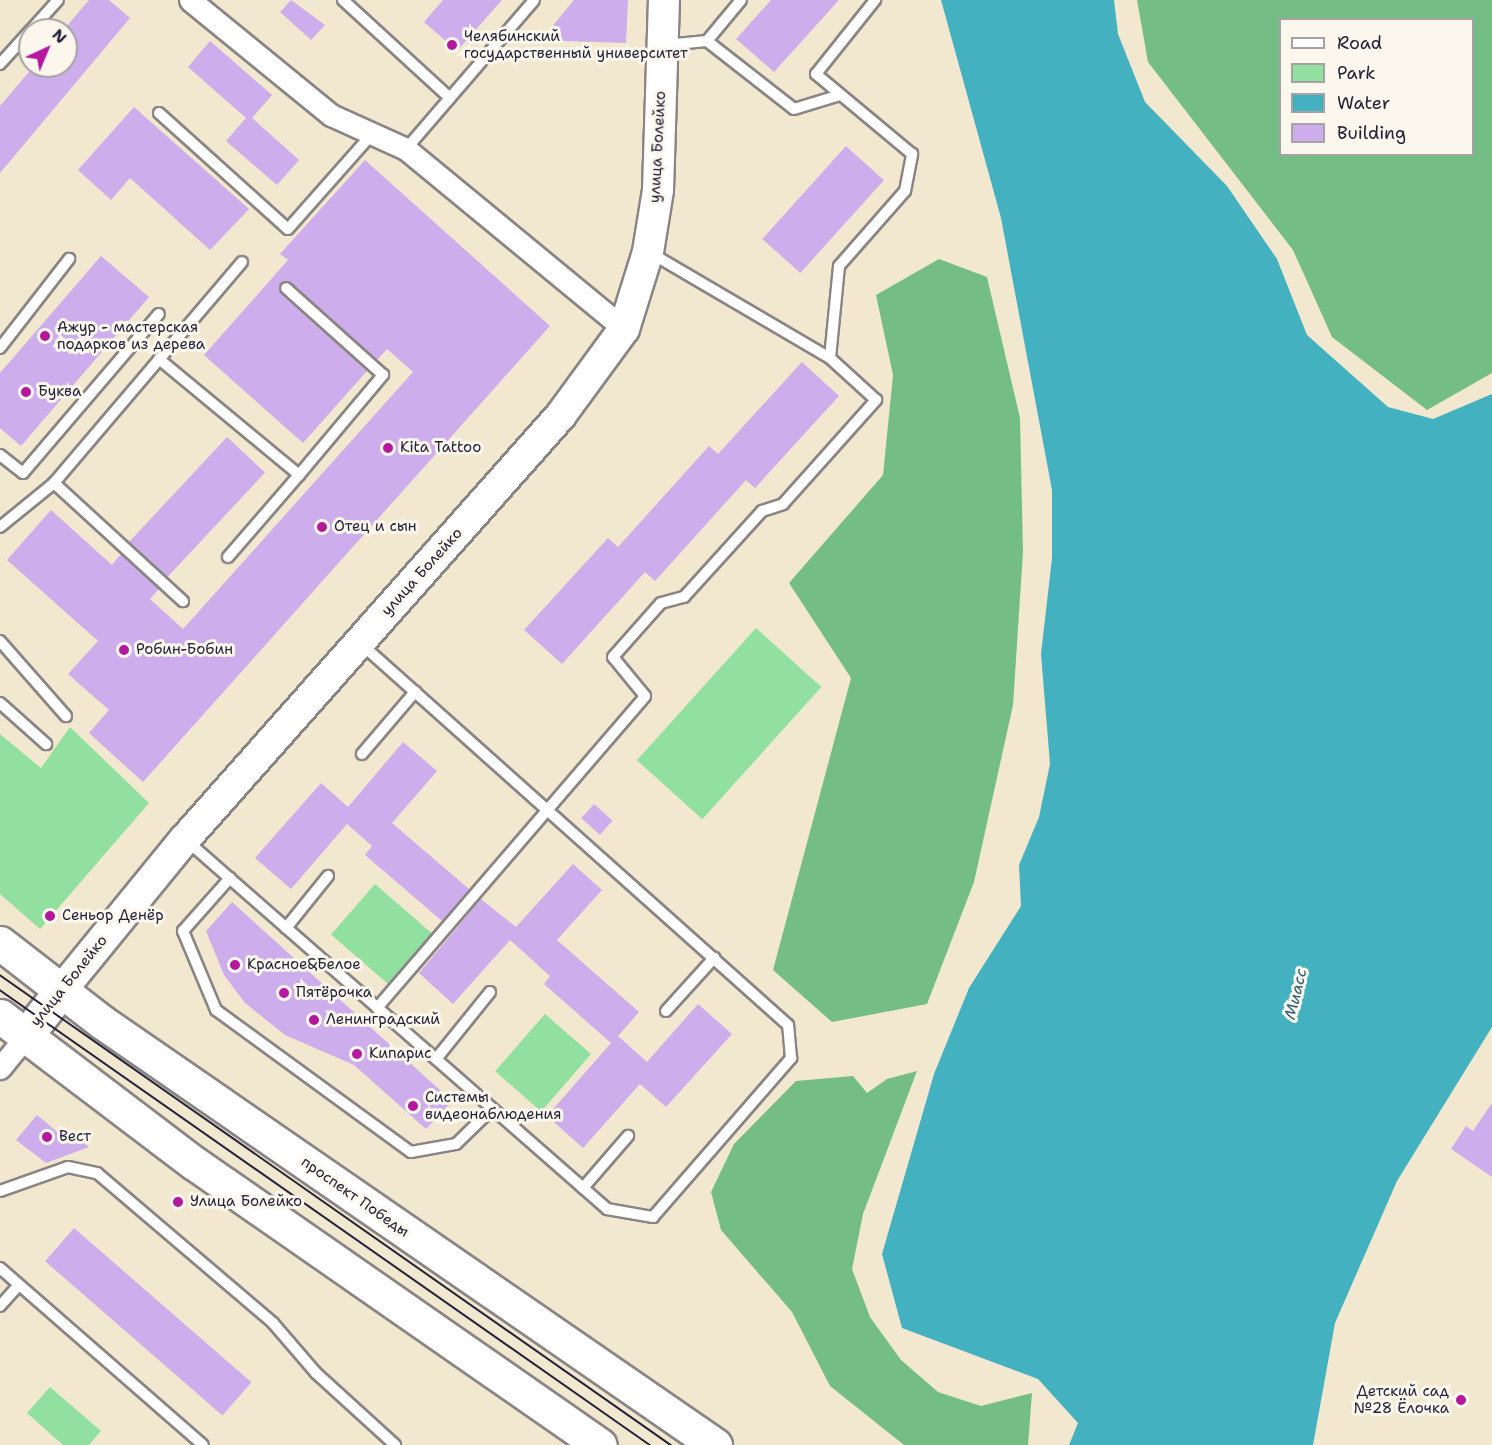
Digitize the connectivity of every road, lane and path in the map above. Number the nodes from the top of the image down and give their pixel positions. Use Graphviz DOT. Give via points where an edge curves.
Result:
graph roads {
  1 [pos="58,0"];
  2 [pos="190,0"];
  3 [pos="343,0"];
  4 [pos="534,0"];
  5 [pos="664,0"];
  6 [pos="741,0"];
  7 [pos="875,0"];
  8 [pos="42,18"];
  9 [pos="707,41"];
  10 [pos="18,44"];
  11 [pos="663,45"];
  12 [pos="0,64"];
  13 [pos="840,95"];
  14 [pos="450,98"];
  15 [pos="159,113"];
  16 [pos="372,134"];
  17 [pos="406,149"];
  18 [pos="648,252"];
  19 [pos="69,259"];
  20 [pos="242,262"];
  21 [pos="286,288"];
  22 [pos="159,314"];
  23 [pos="624,329"];
  24 [pos="0,348"];
  25 [pos="830,358"];
  26 [pos="159,359"];
  27 [pos="0,455"];
  28 [pos="298,475"];
  29 [pos="54,483"];
  30 [pos="0,527"];
  31 [pos="228,557"];
  32 [pos="183,601"];
  33 [pos="0,641"];
  34 [pos="360,643"];
  35 [pos="415,692"];
  36 [pos="0,703"];
  37 [pos="66,716"];
  38 [pos="46,744"];
  39 [pos="362,753"];
  40 [pos="546,809"];
  41 [pos="185,839"];
  42 [pos="328,876"];
  43 [pos="230,878"];
  44 [pos="286,928"];
  45 [pos="0,943"];
  46 [pos="714,958"];
  47 [pos="60,992"];
  48 [pos="490,992"];
  49 [pos="378,1008"];
  50 [pos="666,1011"];
  51 [pos="0,1016"];
  52 [pos="24,1038"];
  53 [pos="436,1059"];
  54 [pos="0,1068"];
  55 [pos="492,1109"];
  56 [pos="628,1136"];
  57 [pos="583,1188"];
  58 [pos="0,1191"];
  59 [pos="0,1268"];
  60 [pos="18,1286"];
  61 [pos="0,1306"];
  62 [pos="203,1445"];
  63 [pos="395,1445"];
  64 [pos="599,1445"];
  65 [pos="715,1445"];
  1 -- 8 [label="lane"];
  2 -- 16 [label="street" via="331,115"];
  3 -- 14 [label="lane"];
  4 -- 14 [label="lane"];
  5 -- 11 [label="street, улица Болейко"];
  6 -- 9 [label="lane"];
  7 -- 13 [label="lane" via="816,74"];
  9 -- 11 [label="lane"];
  9 -- 13 [label="lane" via="794,109"];
  10 -- 12 [label="lane"];
  11 -- 18 [label="street, улица Болейко" via="658,190"];
  13 -- 25 [label="lane" via="912,154 905,191 839,266"];
  14 -- 17 [label="lane"];
  15 -- 16 [label="lane" via="288,229"];
  16 -- 17 [label="street"];
  17 -- 23 [label="street"];
  18 -- 23 [label="street, улица Болейко"];
  18 -- 25 [label="lane"];
  19 -- 24 [label="lane"];
  20 -- 26 [label="lane"];
  21 -- 28 [label="lane" via="383,375"];
  22 -- 27 [label="lane" via="23,473"];
  23 -- 34 [label="street, улица Болейко" via="580,392"];
  25 -- 40 [label="lane" via="876,400 783,504 762,511 684,597 661,603 613,657 645,696"];
  26 -- 28 [label="lane"];
  26 -- 29 [label="lane"];
  28 -- 31 [label="lane"];
  29 -- 30 [label="lane"];
  29 -- 32 [label="lane"];
  33 -- 37 [label="lane"];
  34 -- 35 [label="lane"];
  34 -- 41 [label="street, улица Болейко"];
  35 -- 39 [label="lane"];
  35 -- 40 [label="lane"];
  36 -- 38 [label="lane"];
  40 -- 46 [label="lane"];
  40 -- 49 [label="lane"];
  41 -- 43 [label="lane"];
  41 -- 47 [label="street, улица Болейко"];
  42 -- 44 [label="lane"];
  43 -- 44 [label="lane"];
  43 -- 55 [label="lane" via="183,931 216,1010 411,1152 456,1144"];
  44 -- 49 [label="lane"];
  45 -- 47 [label="main road, проспект Победы"];
  46 -- 50 [label="lane"];
  46 -- 57 [label="lane" via="788,1025 791,1058 653,1217 607,1209"];
  47 -- 52 [label="main road, улица Болейко"];
  47 -- 65 [label="main road, проспект Победы"];
  48 -- 53 [label="lane"];
  49 -- 53 [label="lane"];
  51 -- 52 [label="main road"];
  52 -- 54 [label="street, улица Болейко"];
  52 -- 64 [label="main road" via="194,1163"];
  53 -- 55 [label="lane"];
  55 -- 57 [label="lane"];
  56 -- 57 [label="lane"];
  58 -- 63 [label="lane" via="68,1167 97,1173 273,1323 316,1373"];
  59 -- 60 [label="lane"];
  60 -- 61 [label="lane"];
  60 -- 62 [label="lane"];
}
